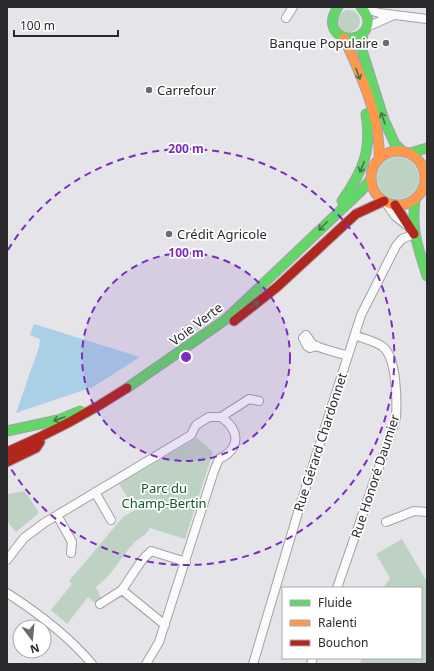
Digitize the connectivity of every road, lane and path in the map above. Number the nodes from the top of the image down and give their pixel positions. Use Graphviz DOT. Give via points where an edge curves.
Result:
graph roads {
  1 [pos="293,7"];
  2 [pos="336,8"];
  3 [pos="362,8"];
  4 [pos="395,15"];
  5 [pos="286,18"];
  6 [pos="427,19"];
  7 [pos="365,30"];
  8 [pos="344,38"];
  9 [pos="368,102"];
  10 [pos="427,148"];
  11 [pos="406,152"];
  12 [pos="379,159"];
  13 [pos="371,179"];
  14 [pos="426,179"];
  15 [pos="415,200"];
  16 [pos="388,203"];
  17 [pos="342,208"];
  18 [pos="414,234"];
  19 [pos="427,276"];
  20 [pos="355,336"];
  21 [pos="317,346"];
  22 [pos="348,356"];
  23 [pos="121,393"];
  24 [pos="259,401"];
  25 [pos="221,417"];
  26 [pos="7,432"];
  27 [pos="40,442"];
  28 [pos="7,452"];
  29 [pos="7,456"];
  30 [pos="7,462"];
  31 [pos="95,492"];
  32 [pos="427,512"];
  33 [pos="57,515"];
  34 [pos="112,520"];
  35 [pos="386,522"];
  36 [pos="71,553"];
  37 [pos="7,560"];
  38 [pos="186,562"];
  39 [pos="337,587"];
  40 [pos="122,590"];
  41 [pos="7,593"];
  42 [pos="100,604"];
  43 [pos="165,625"];
  44 [pos="255,663"];
  45 [pos="92,664"];
  46 [pos="146,664"];
  1 -- 5 [label="street"];
  2 -- 8 [label="main road" via="332,16 332,26 336,33"];
  3 -- 4 [label="street"];
  3 -- 7 [label="main road" via="368,17"];
  4 -- 6 [label="street"];
  4 -- 7 [label="street"];
  7 -- 8 [label="main road" via="354,38"];
  11 -- 7 [label="main road, one-way" via="395,144 384,120 361,47"];
  8 -- 9 [label="main road, one-way"];
  9 -- 12 [label="main road" via="377,129"];
  9 -- 17 [label="main road, one-way" via="365,107 369,145 354,184 342,200"];
  10 -- 11 [label="main road"];
  11 -- 12 [label="main road" via="389,153"];
  11 -- 14 [label="main road" via="422,164"];
  12 -- 13 [label="main road"];
  13 -- 16 [label="main road" via="373,188"];
  13 -- 17 [label="main road, Voie Verte"];
  14 -- 15 [label="main road" via="421,194"];
  15 -- 16 [label="main road" via="409,203"];
  15 -- 18 [label="main road"];
  16 -- 18 [label="main road"];
  27 -- 16 [label="main road, Voie Verte, one-way" via="130,394 225,328 277,287 356,214"];
  17 -- 23 [label="main road, Voie Verte, one-way" via="225,320"];
  18 -- 19 [label="main road"];
  18 -- 20 [label="street, Rue Gérard Chardonnet" via="402,239 396,246 361,315"];
  20 -- 22 [label="street, Rue Gérard Chardonnet"];
  20 -- 39 [label="street, Rue Honoré Daumier" via="382,346 388,352 397,400 396,418"];
  21 -- 22 [label="street"];
  22 -- 44 [label="street, Rue Gérard Chardonnet" via="299,509"];
  23 -- 26 [label="main road, one-way" via="58,420"];
  23 -- 28 [label="main road, Voie Verte" via="63,427"];
  24 -- 25 [label="street" via="249,399"];
  25 -- 31 [label="street" via="208,417 196,425 191,435"];
  25 -- 38 [label="street" via="229,423 235,434 235,445 216,465"];
  27 -- 29 [label="main road, Voie Verte"];
  27 -- 30 [label="main road" via="36,448"];
  31 -- 33 [label="street"];
  31 -- 34 [label="street"];
  32 -- 35 [label="street" via="414,511"];
  33 -- 36 [label="street" via="72,542"];
  33 -- 37 [label="street" via="24,538"];
  38 -- 40 [label="street" via="151,551"];
  38 -- 43 [label="street"];
  40 -- 42 [label="street"];
  40 -- 43 [label="street"];
  41 -- 45 [label="street" via="28,605 51,624 80,649"];
  43 -- 46 [label="street" via="157,648"];
}
